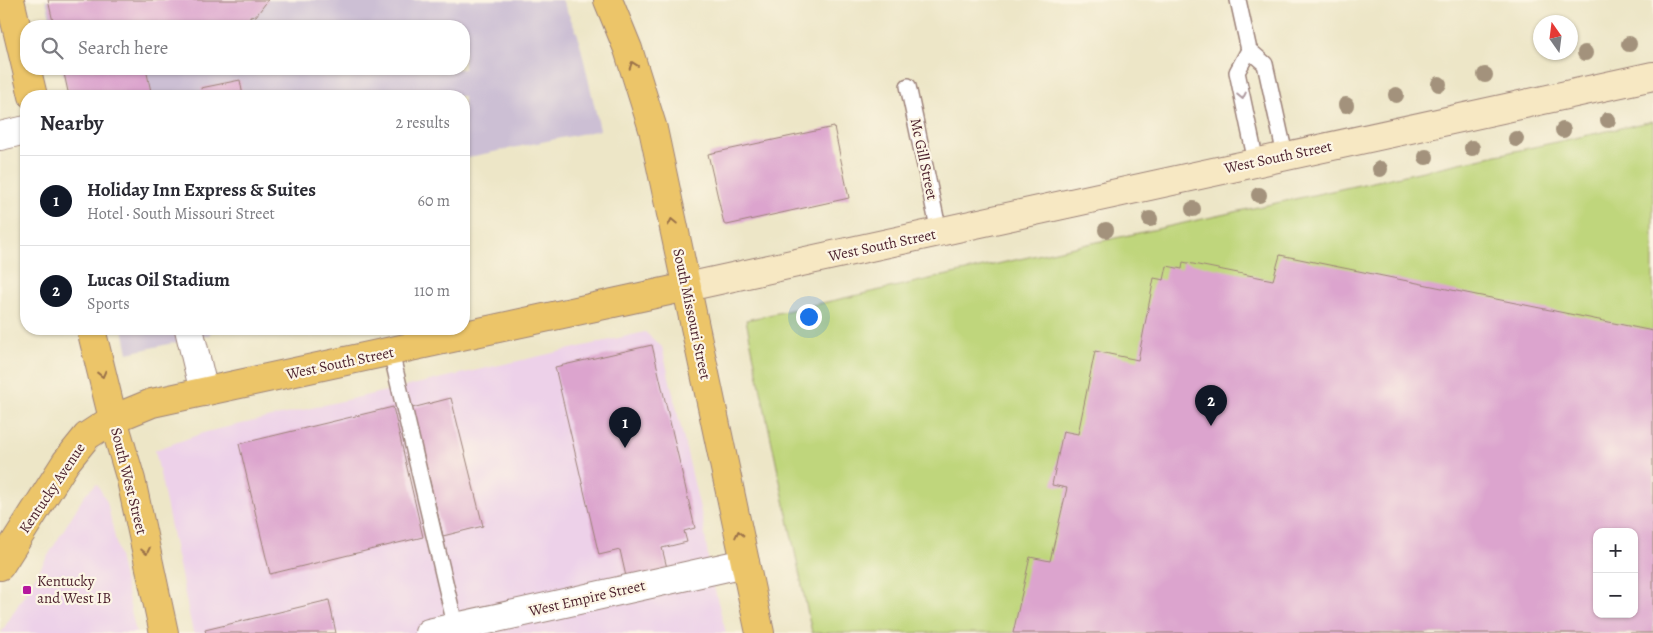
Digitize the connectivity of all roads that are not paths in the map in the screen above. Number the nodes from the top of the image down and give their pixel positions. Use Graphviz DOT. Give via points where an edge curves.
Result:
graph roads {
  1 [pos="10,0"];
  2 [pos="608,0"];
  3 [pos="1238,0"];
  4 [pos="20,44"];
  5 [pos="1249,50"];
  6 [pos="27,75"];
  7 [pos="1653,76"];
  8 [pos="908,86"];
  9 [pos="31,90"];
  10 [pos="20,131"];
  11 [pos="0,136"];
  12 [pos="1285,156"];
  13 [pos="1256,162"];
  14 [pos="939,232"];
  15 [pos="687,287"];
  16 [pos="92,335"];
  17 [pos="190,335"];
  18 [pos="468,335"];
  19 [pos="470,335"];
  20 [pos="391,352"];
  21 [pos="204,392"];
  22 [pos="113,419"];
  23 [pos="745,563"];
  24 [pos="0,566"];
  25 [pos="456,630"];
  26 [pos="164,633"];
  27 [pos="429,633"];
  28 [pos="760,633"];
  1 -- 4 [label="main road"];
  15 -- 2 [label="main road, South Missouri Street, one-way" via="653,129"];
  3 -- 5 [label="lane"];
  5 -- 12 [label="lane" via="1266,64"];
  5 -- 13 [label="lane, one-way" via="1237,72"];
  6 -- 9 [label="main road"];
  7 -- 12 [label="main road, West South Street"];
  8 -- 14 [label="lane, Mc Gill Street"];
  10 -- 11 [label="street"];
  12 -- 13 [label="main road, West South Street"];
  13 -- 14 [label="main road, West South Street"];
  14 -- 15 [label="main road, West South Street"];
  15 -- 19 [label="main road, West South Street"];
  23 -- 15 [label="main road, South Missouri Street, one-way"];
  16 -- 22 [label="main road, South West Street, one-way"];
  17 -- 21 [label="street"];
  18 -- 20 [label="main road, West South Street"];
  20 -- 21 [label="main road, West South Street"];
  20 -- 25 [label="lane"];
  21 -- 22 [label="main road, West South Street" via="152,403"];
  22 -- 24 [label="main road, Kentucky Avenue" via="87,436 72,454"];
  22 -- 26 [label="main road, South West Street, one-way" via="131,480"];
  23 -- 25 [label="street, West Empire Street"];
  23 -- 28 [label="main road, South Missouri Street"];
  25 -- 27 [label="street, West Empire Street"];
}
